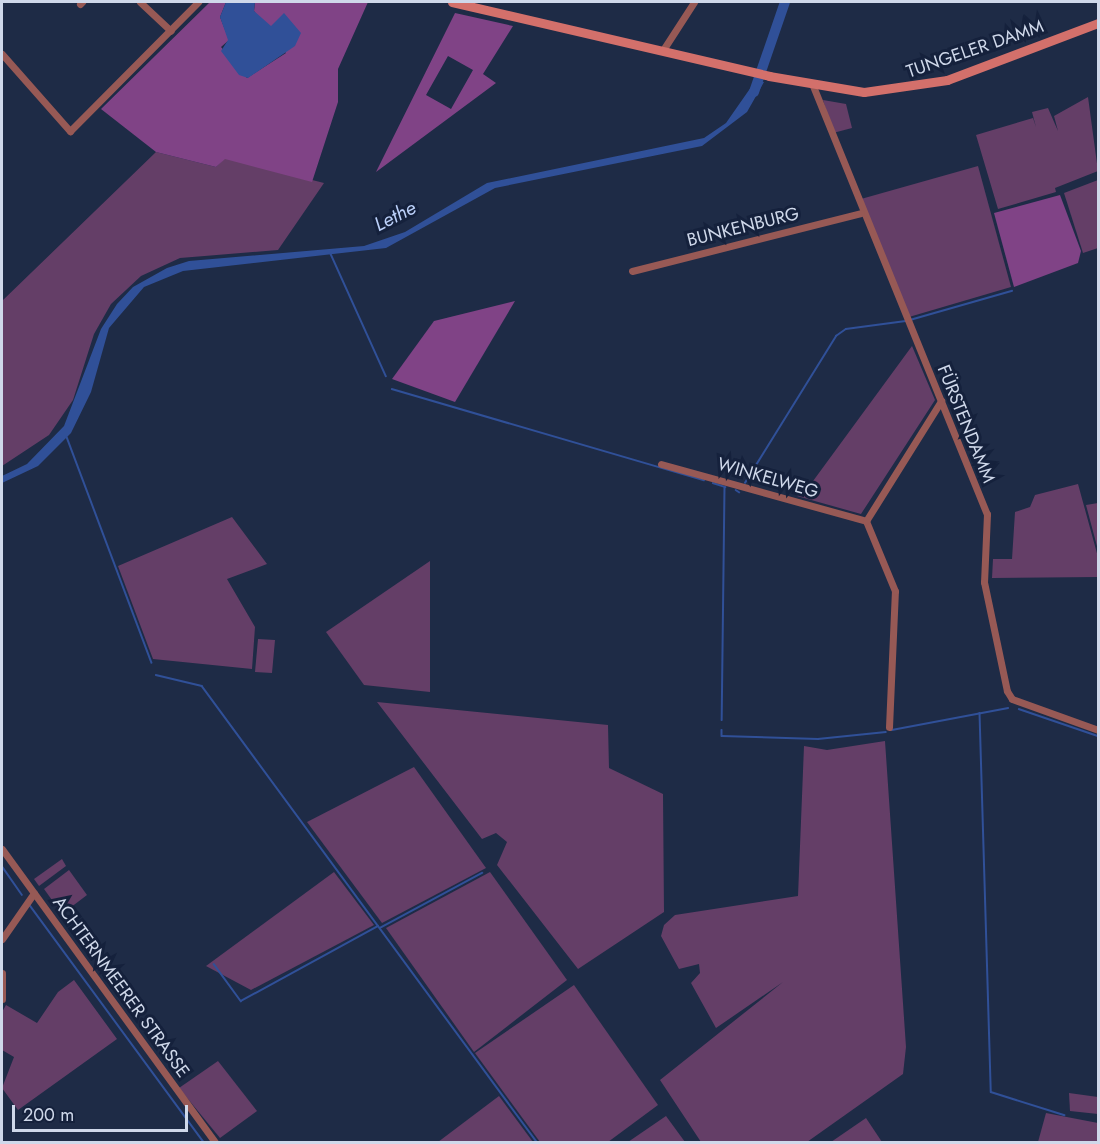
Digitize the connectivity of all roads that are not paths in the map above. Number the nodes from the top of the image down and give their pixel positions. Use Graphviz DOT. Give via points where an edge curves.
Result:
graph roads {
  1 [pos="140,2"];
  2 [pos="198,2"];
  3 [pos="452,2"];
  4 [pos="694,2"];
  5 [pos="1098,22"];
  6 [pos="171,31"];
  7 [pos="663,50"];
  8 [pos="2,54"];
  9 [pos="813,86"];
  10 [pos="861,213"];
  11 [pos="632,270"];
  12 [pos="941,401"];
  13 [pos="661,464"];
  14 [pos="866,521"];
  15 [pos="889,726"];
  16 [pos="1098,730"];
  17 [pos="2,849"];
  18 [pos="34,893"];
  19 [pos="2,939"];
  20 [pos="2,973"];
  21 [pos="2,999"];
  22 [pos="215,1143"];
  1 -- 6 [label="street"];
  2 -- 6 [label="street"];
  3 -- 7 [label="street, TUNGELER DAMM"];
  4 -- 7 [label="street"];
  5 -- 9 [label="street, TUNGELER DAMM" via="903,90"];
  6 -- 8 [label="street" via="70,131"];
  7 -- 9 [label="street, TUNGELER DAMM"];
  9 -- 10 [label="street, FÜRSTENDAMM"];
  10 -- 11 [label="street, BUNKENBURG"];
  10 -- 12 [label="street, FÜRSTENDAMM"];
  12 -- 14 [label="street"];
  12 -- 16 [label="street, FÜRSTENDAMM" via="987,514 988,614 1007,692 1012,699"];
  13 -- 14 [label="street, WINKELWEG"];
  14 -- 15 [label="street" via="896,591"];
  17 -- 18 [label="street, ACHTERNMEERER STRASSE"];
  18 -- 19 [label="street"];
  18 -- 22 [label="street, ACHTERNMEERER STRASSE"];
  20 -- 21 [label="street"];
}
